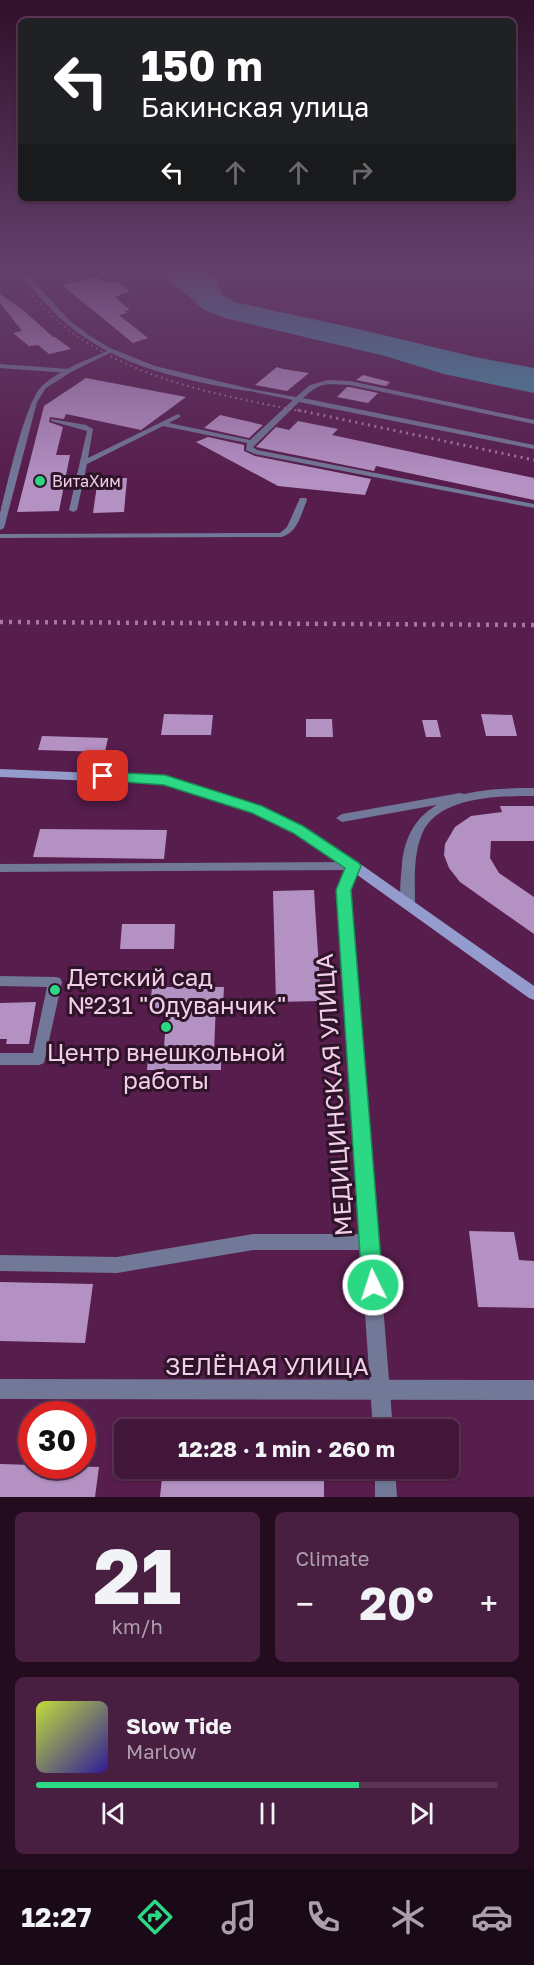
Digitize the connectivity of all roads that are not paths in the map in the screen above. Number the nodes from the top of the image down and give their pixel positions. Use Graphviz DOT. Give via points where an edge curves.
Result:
graph roads {
  1 [pos="96,341"];
  2 [pos="111,351"];
  3 [pos="0,366"];
  4 [pos="69,371"];
  5 [pos="247,389"];
  6 [pos="298,399"];
  7 [pos="178,416"];
  8 [pos="53,420"];
  9 [pos="534,422"];
  10 [pos="161,424"];
  11 [pos="251,442"];
  12 [pos="534,447"];
  13 [pos="84,463"];
  14 [pos="303,500"];
  15 [pos="534,506"];
  16 [pos="74,510"];
  17 [pos="0,528"];
  18 [pos="0,536"];
  19 [pos="0,773"];
  20 [pos="534,792"];
  21 [pos="463,797"];
  22 [pos="342,818"];
  23 [pos="354,866"];
  24 [pos="0,868"];
  25 [pos="408,903"];
  26 [pos="0,981"];
  27 [pos="534,994"];
  28 [pos="0,1059"];
  29 [pos="370,1242"];
  30 [pos="0,1263"];
  31 [pos="0,1389"];
  32 [pos="534,1390"];
  33 [pos="381,1391"];
  34 [pos="382,1419"];
  35 [pos="385,1479"];
  36 [pos="386,1497"];
  1 -- 2 [label="street"];
  2 -- 4 [label="lane"];
  2 -- 5 [label="street" via="182,376"];
  3 -- 4 [label="street"];
  4 -- 17 [label="lane" via="44,387 34,402"];
  5 -- 6 [label="lane"];
  6 -- 9 [label="lane" via="312,386 338,382"];
  6 -- 11 [label="lane"];
  6 -- 12 [label="lane"];
  7 -- 10 [label="lane"];
  8 -- 13 [label="lane" via="91,430"];
  10 -- 11 [label="lane"];
  10 -- 13 [label="lane"];
  11 -- 15 [label="lane" via="249,448 255,452"];
  13 -- 16 [label="lane"];
  14 -- 18 [label="lane" via="289,533 282,537"];
  19 -- 23 [label="main road" via="145,778 183,785 257,809"];
  20 -- 21 [label="street"];
  21 -- 22 [label="lane"];
  21 -- 25 [label="street" via="435,810 418,826 410,851"];
  23 -- 24 [label="lane"];
  23 -- 25 [label="main road"];
  23 -- 29 [label="street, МЕДИЦИНСКАЯ УЛИЦА" via="343,890"];
  25 -- 27 [label="main road"];
  26 -- 28 [label="lane" via="55,982 39,1059"];
  29 -- 30 [label="lane" via="253,1242 117,1265"];
  29 -- 33 [label="street, МЕДИЦИНСКАЯ УЛИЦА"];
  31 -- 33 [label="street, ЗЕЛЁНАЯ УЛИЦА"];
  32 -- 33 [label="street, ЗЕЛЁНАЯ УЛИЦА"];
  33 -- 34 [label="street, МЕДИЦИНСКАЯ УЛИЦА"];
  35 -- 36 [label="street"];
}
